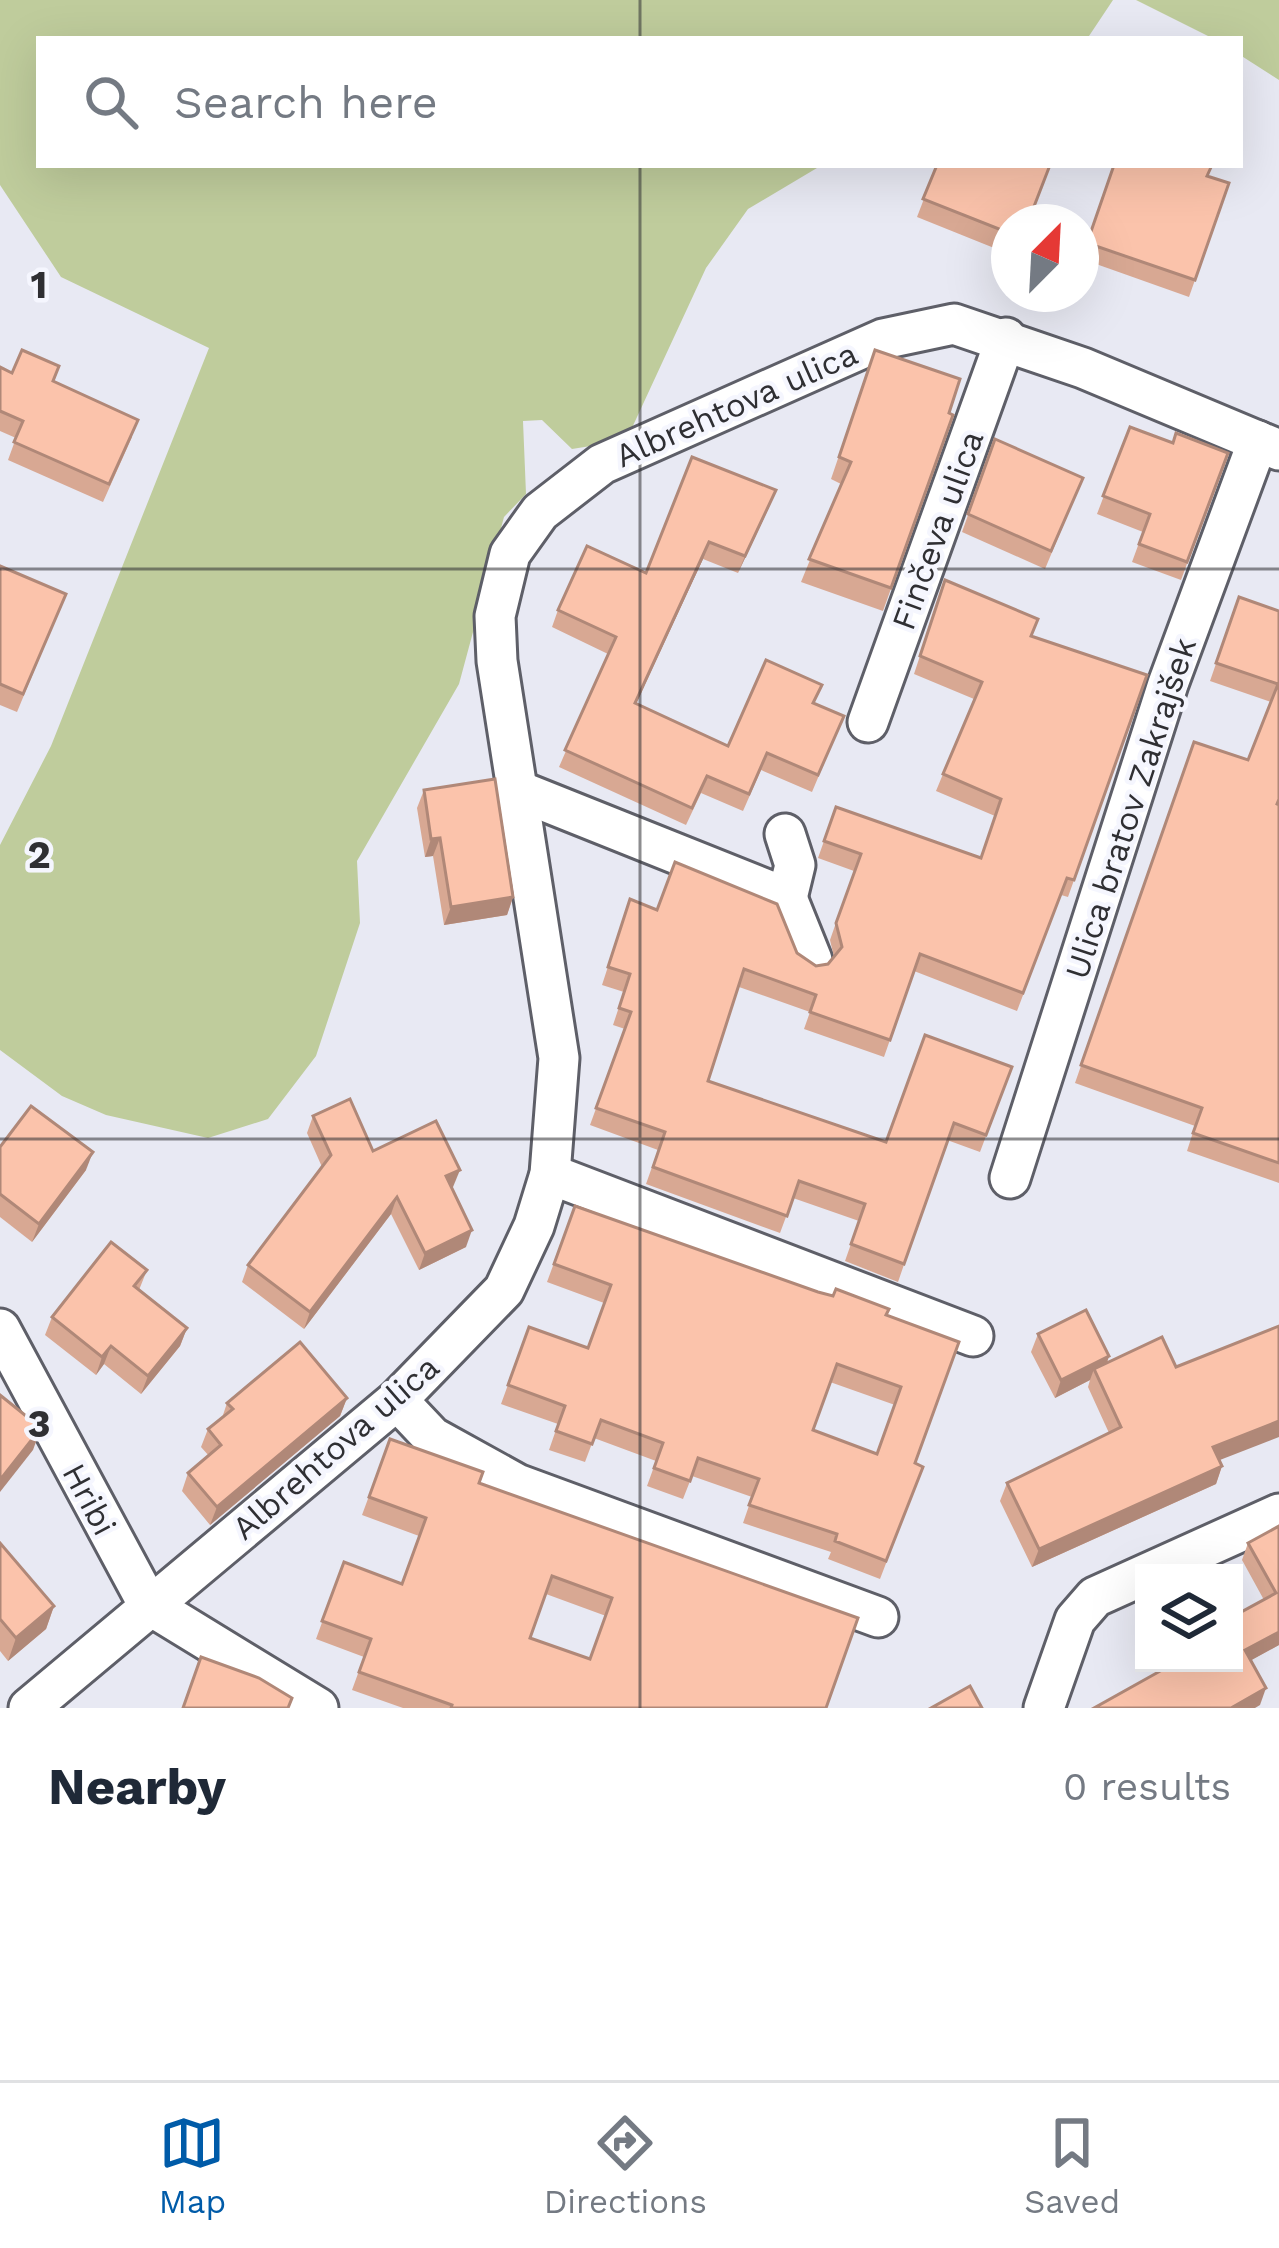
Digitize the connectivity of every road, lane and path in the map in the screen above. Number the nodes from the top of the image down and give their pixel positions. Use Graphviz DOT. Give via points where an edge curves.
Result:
graph roads {
  1 [pos="1006,338"];
  2 [pos="1268,446"];
  3 [pos="868,722"];
  4 [pos="522,792"];
  5 [pos="785,834"];
  6 [pos="787,898"];
  7 [pos="812,960"];
  8 [pos="550,1174"];
  9 [pos="1010,1178"];
  10 [pos="0,1329"];
  11 [pos="973,1336"];
  12 [pos="397,1400"];
  13 [pos="1279,1514"];
  14 [pos="148,1604"];
  15 [pos="878,1617"];
  16 [pos="29,1708"];
  17 [pos="318,1708"];
  18 [pos="1044,1708"];
  1 -- 2 [label="street, Albrehtova ulica"];
  1 -- 3 [label="street, Finčeva ulica"];
  1 -- 4 [label="street, Albrehtova ulica" via="954,324 883,339 602,464 540,512 510,554 495,616"];
  2 -- 9 [label="street, Ulica bratov Zakrajšek" via="1168,684"];
  4 -- 6 [label="street"];
  4 -- 8 [label="street, Albrehtova ulica" via="559,1058"];
  5 -- 6 [label="street" via="795,865"];
  6 -- 7 [label="street"];
  8 -- 11 [label="street"];
  8 -- 12 [label="street, Albrehtova ulica" via="504,1290"];
  10 -- 14 [label="street, Hribi"];
  12 -- 14 [label="street, Albrehtova ulica"];
  12 -- 15 [label="street" via="432,1437 517,1484"];
  13 -- 18 [label="street" via="1095,1597 1075,1620"];
  14 -- 16 [label="street, Albrehtova ulica"];
  14 -- 17 [label="street"];
}
